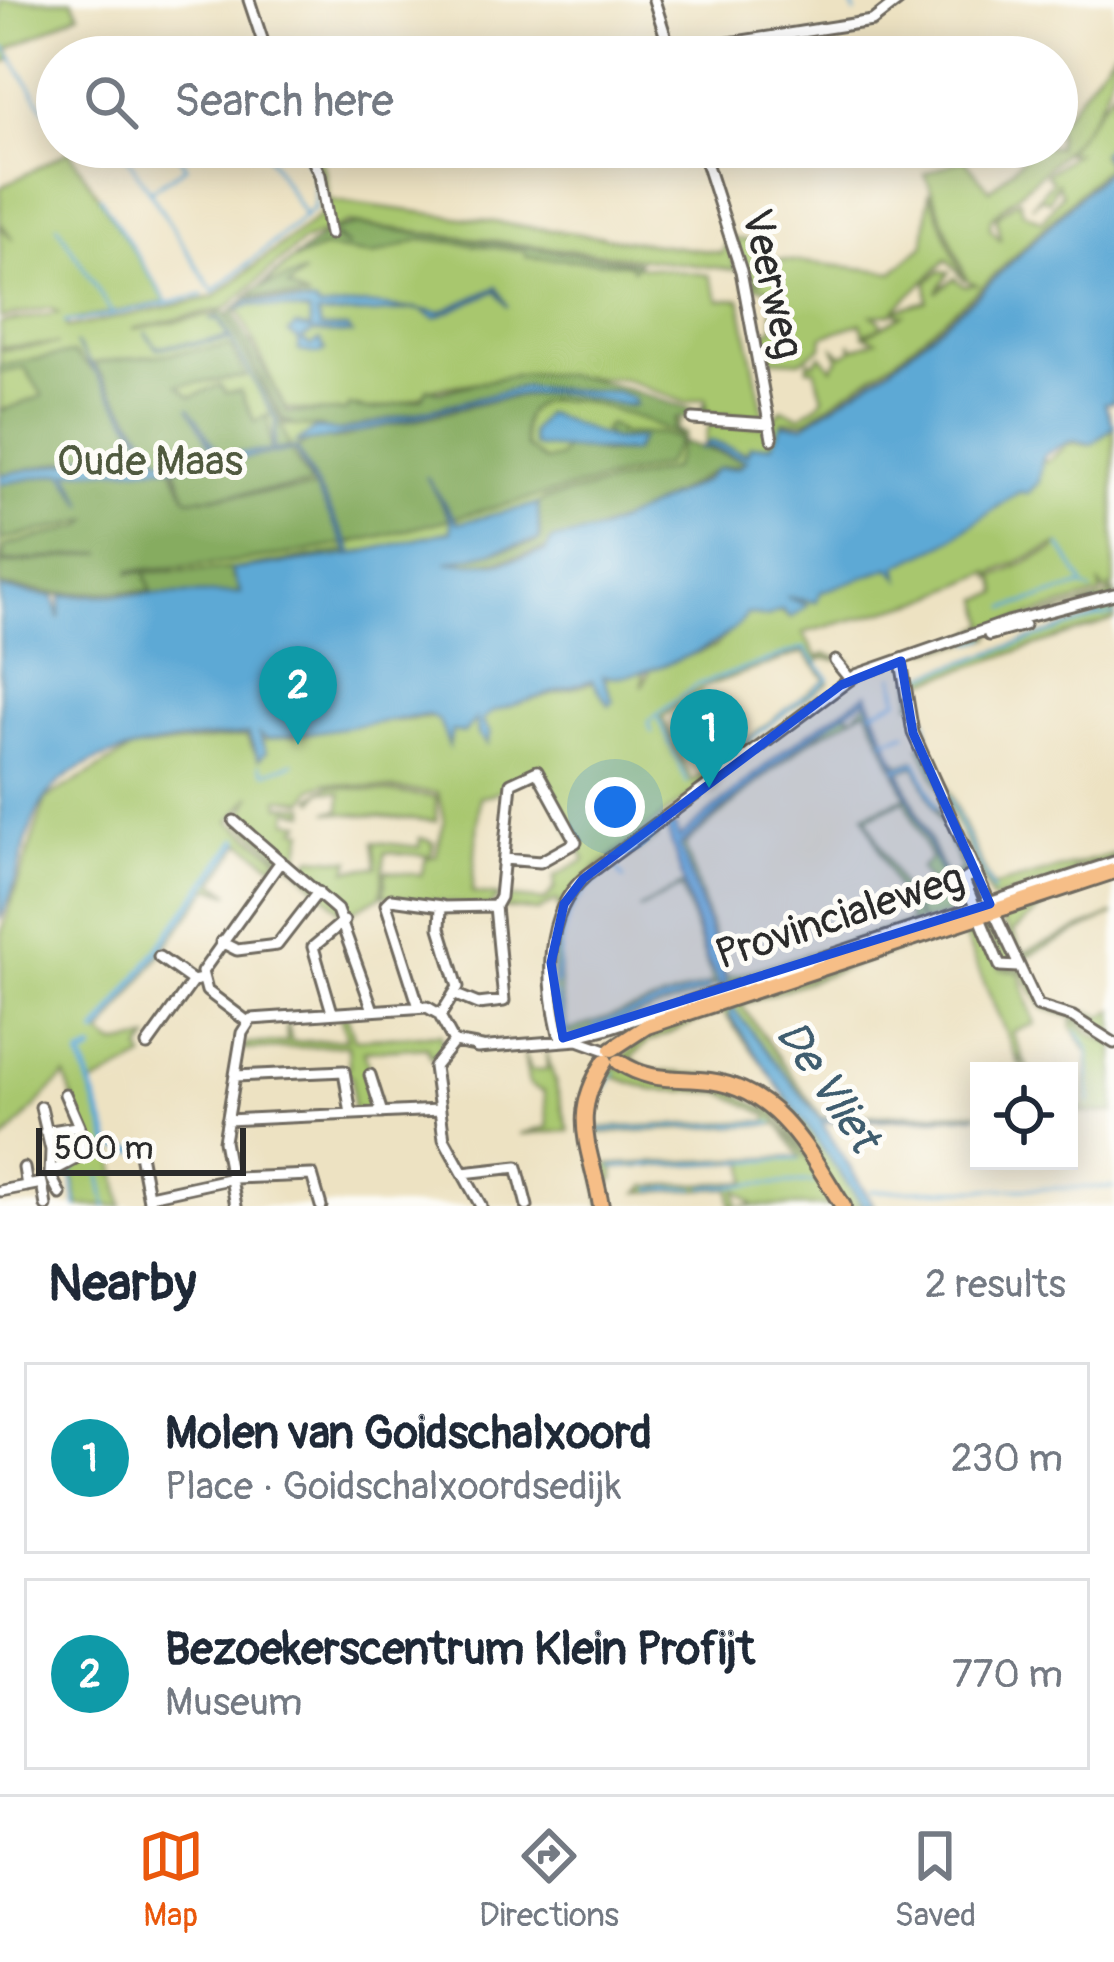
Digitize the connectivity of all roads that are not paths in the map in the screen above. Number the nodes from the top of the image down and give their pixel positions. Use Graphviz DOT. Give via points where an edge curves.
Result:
graph roads {
  1 [pos="249,0"];
  2 [pos="654,0"];
  3 [pos="899,0"];
  4 [pos="261,36"];
  5 [pos="666,36"];
  6 [pos="781,36"];
  7 [pos="317,168"];
  8 [pos="708,168"];
  9 [pos="330,234"];
  10 [pos="693,419"];
  11 [pos="769,424"];
  12 [pos="772,439"];
  13 [pos="1114,593"];
  14 [pos="1094,597"];
  15 [pos="966,641"];
  16 [pos="901,661"];
  17 [pos="835,662"];
  18 [pos="850,679"];
  19 [pos="234,821"];
  20 [pos="504,859"];
  21 [pos="281,861"];
  22 [pos="1114,867"];
  23 [pos="383,886"];
  24 [pos="318,892"];
  25 [pos="387,901"];
  26 [pos="442,906"];
  27 [pos="495,906"];
  28 [pos="985,910"];
  29 [pos="344,921"];
  30 [pos="221,943"];
  31 [pos="159,957"];
  32 [pos="197,980"];
  33 [pos="454,999"];
  34 [pos="420,1007"];
  35 [pos="373,1010"];
  36 [pos="332,1012"];
  37 [pos="438,1014"];
  38 [pos="248,1022"];
  39 [pos="453,1043"];
  40 [pos="1114,1043"];
  41 [pos="152,1044"];
  42 [pos="608,1055"];
  43 [pos="370,1075"];
  44 [pos="235,1076"];
  45 [pos="65,1094"];
  46 [pos="40,1107"];
  47 [pos="440,1110"];
  48 [pos="382,1112"];
  49 [pos="351,1114"];
  50 [pos="227,1120"];
  51 [pos="76,1126"];
  52 [pos="45,1134"];
  53 [pos="138,1144"];
  54 [pos="24,1168"];
  55 [pos="463,1174"];
  56 [pos="48,1176"];
  57 [pos="230,1179"];
  58 [pos="27,1186"];
  59 [pos="0,1191"];
  60 [pos="60,1194"];
  61 [pos="150,1201"];
  62 [pos="48,1205"];
  63 [pos="236,1206"];
  64 [pos="321,1206"];
  65 [pos="481,1206"];
  66 [pos="527,1206"];
  67 [pos="600,1206"];
  68 [pos="843,1206"];
  1 -- 4 [label="street"];
  2 -- 5 [label="street"];
  3 -- 6 [label="street" via="872,21"];
  7 -- 9 [label="street"];
  8 -- 11 [label="street, Veerweg" via="740,269"];
  10 -- 11 [label="street"];
  11 -- 12 [label="street, Veerweg"];
  13 -- 14 [label="street"];
  14 -- 15 [label="street"];
  14 -- 15 [label="street"];
  15 -- 16 [label="street"];
  16 -- 18 [label="street"];
  16 -- 28 [label="street" via="912,731 976,872 964,880"];
  17 -- 18 [label="street"];
  18 -- 42 [label="street" via="583,879 561,911 549,990 560,1037"];
  19 -- 21 [label="street"];
  20 -- 20 [label="street" via="540,862 576,842 537,771 511,783"];
  20 -- 27 [label="street"];
  21 -- 24 [label="street"];
  21 -- 30 [label="street"];
  22 -- 28 [label="main road, Provincialeweg"];
  23 -- 25 [label="street"];
  24 -- 29 [label="street"];
  24 -- 30 [label="street" via="277,946 235,950"];
  25 -- 26 [label="street"];
  25 -- 34 [label="street"];
  26 -- 27 [label="street"];
  26 -- 33 [label="street" via="439,924 458,981"];
  27 -- 33 [label="street" via="504,1001"];
  28 -- 40 [label="street" via="1041,1009 1075,1018"];
  28 -- 42 [label="main road, Provincialeweg" via="690,1014"];
  28 -- 42 [label="street, Provincialeweg" via="724,988"];
  29 -- 35 [label="street"];
  29 -- 36 [label="street" via="313,946"];
  30 -- 32 [label="street"];
  31 -- 32 [label="street"];
  32 -- 38 [label="street"];
  32 -- 41 [label="street"];
  33 -- 37 [label="street"];
  34 -- 35 [label="street"];
  34 -- 37 [label="street"];
  35 -- 36 [label="street"];
  36 -- 38 [label="street"];
  37 -- 39 [label="street"];
  38 -- 44 [label="street"];
  39 -- 42 [label="street" via="567,1041"];
  39 -- 47 [label="street" via="434,1067"];
  42 -- 67 [label="main road" via="586,1105"];
  42 -- 68 [label="main road" via="646,1078 719,1083 764,1101 791,1126"];
  43 -- 48 [label="street"];
  44 -- 49 [label="street" via="344,1071"];
  44 -- 50 [label="street"];
  45 -- 51 [label="street"];
  46 -- 52 [label="street"];
  47 -- 48 [label="street"];
  47 -- 55 [label="street" via="444,1139"];
  48 -- 49 [label="street"];
  49 -- 50 [label="street"];
  50 -- 57 [label="street"];
  51 -- 52 [label="street"];
  51 -- 56 [label="street" via="81,1156"];
  52 -- 56 [label="street"];
  53 -- 61 [label="street"];
  54 -- 58 [label="street"];
  55 -- 65 [label="street"];
  55 -- 66 [label="street" via="517,1167"];
  56 -- 58 [label="street"];
  56 -- 60 [label="street"];
  56 -- 62 [label="street"];
  57 -- 61 [label="street"];
  57 -- 63 [label="street"];
  57 -- 64 [label="street" via="312,1175"];
  58 -- 59 [label="street"];
}
